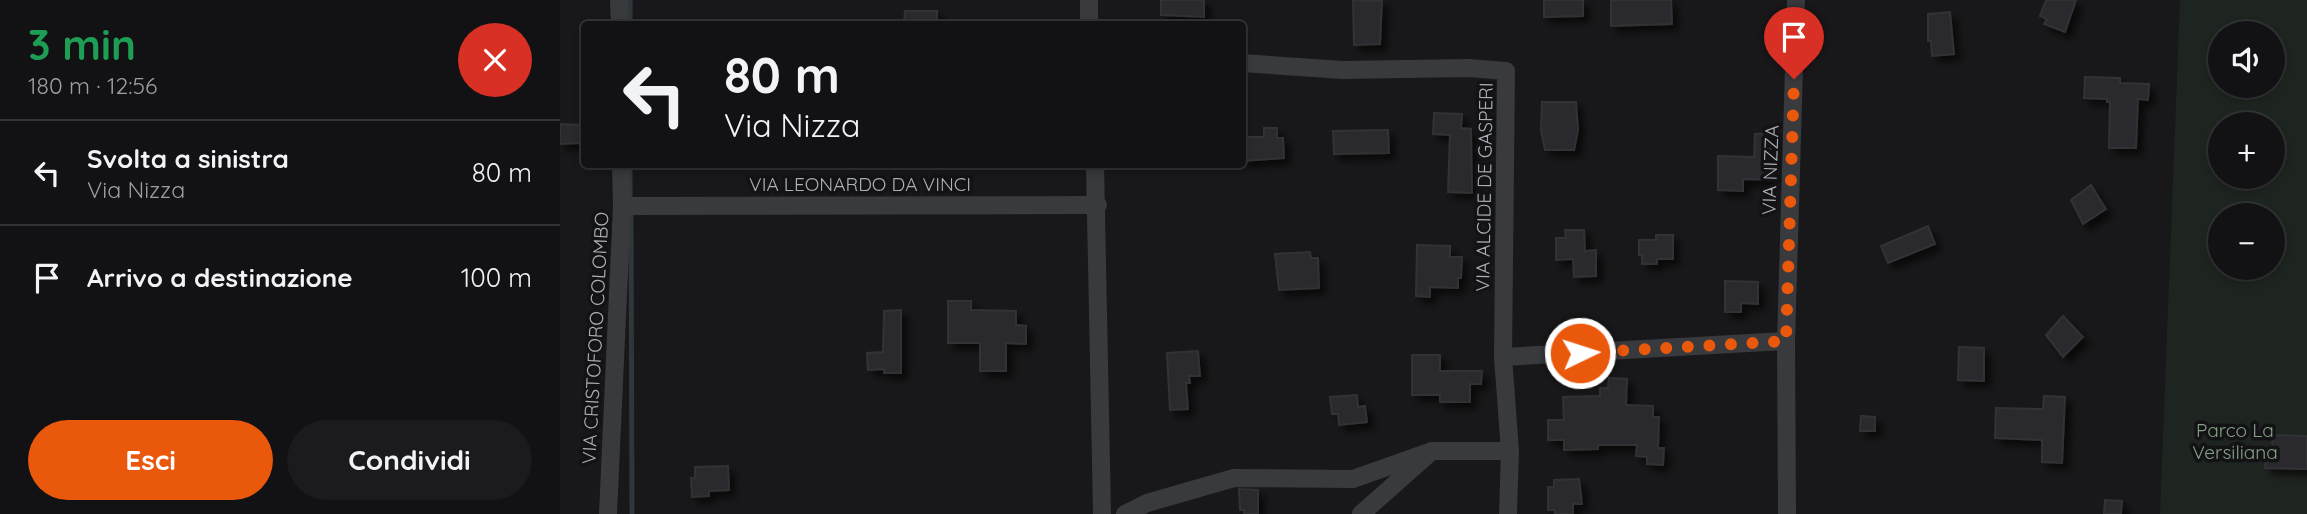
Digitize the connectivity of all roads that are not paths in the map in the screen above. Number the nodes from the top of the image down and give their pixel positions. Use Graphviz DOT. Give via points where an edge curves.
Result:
graph roads {
  1 [pos="619,0"];
  2 [pos="1089,0"];
  3 [pos="1796,0"];
  4 [pos="620,21"];
  5 [pos="1089,21"];
  6 [pos="1246,63"];
  7 [pos="622,168"];
  8 [pos="1095,168"];
  9 [pos="1098,205"];
  10 [pos="627,206"];
  11 [pos="1786,341"];
  12 [pos="1503,358"];
  13 [pos="1510,451"];
  14 [pos="1432,452"];
  15 [pos="608,514"];
  16 [pos="1102,514"];
  17 [pos="1125,514"];
  18 [pos="1361,514"];
  19 [pos="1508,514"];
  20 [pos="1787,514"];
  1 -- 4 [label="street"];
  2 -- 5 [label="street"];
  3 -- 11 [label="street, VIA NIZZA"];
  6 -- 12 [label="street, VIA ALCIDE DE GASPERI" via="1342,70 1506,71"];
  7 -- 10 [label="street, VIA CRISTOFORO COLOMBO"];
  8 -- 9 [label="street"];
  9 -- 10 [label="street, VIA LEONARDO DA VINCI"];
  9 -- 16 [label="street"];
  10 -- 15 [label="street, VIA CRISTOFORO COLOMBO"];
  11 -- 12 [label="street"];
  11 -- 20 [label="street, VIA NIZZA"];
  12 -- 13 [label="street"];
  13 -- 14 [label="street"];
  13 -- 19 [label="street"];
  14 -- 17 [label="street" via="1353,479 1234,478 1147,503"];
  14 -- 18 [label="street"];
}
